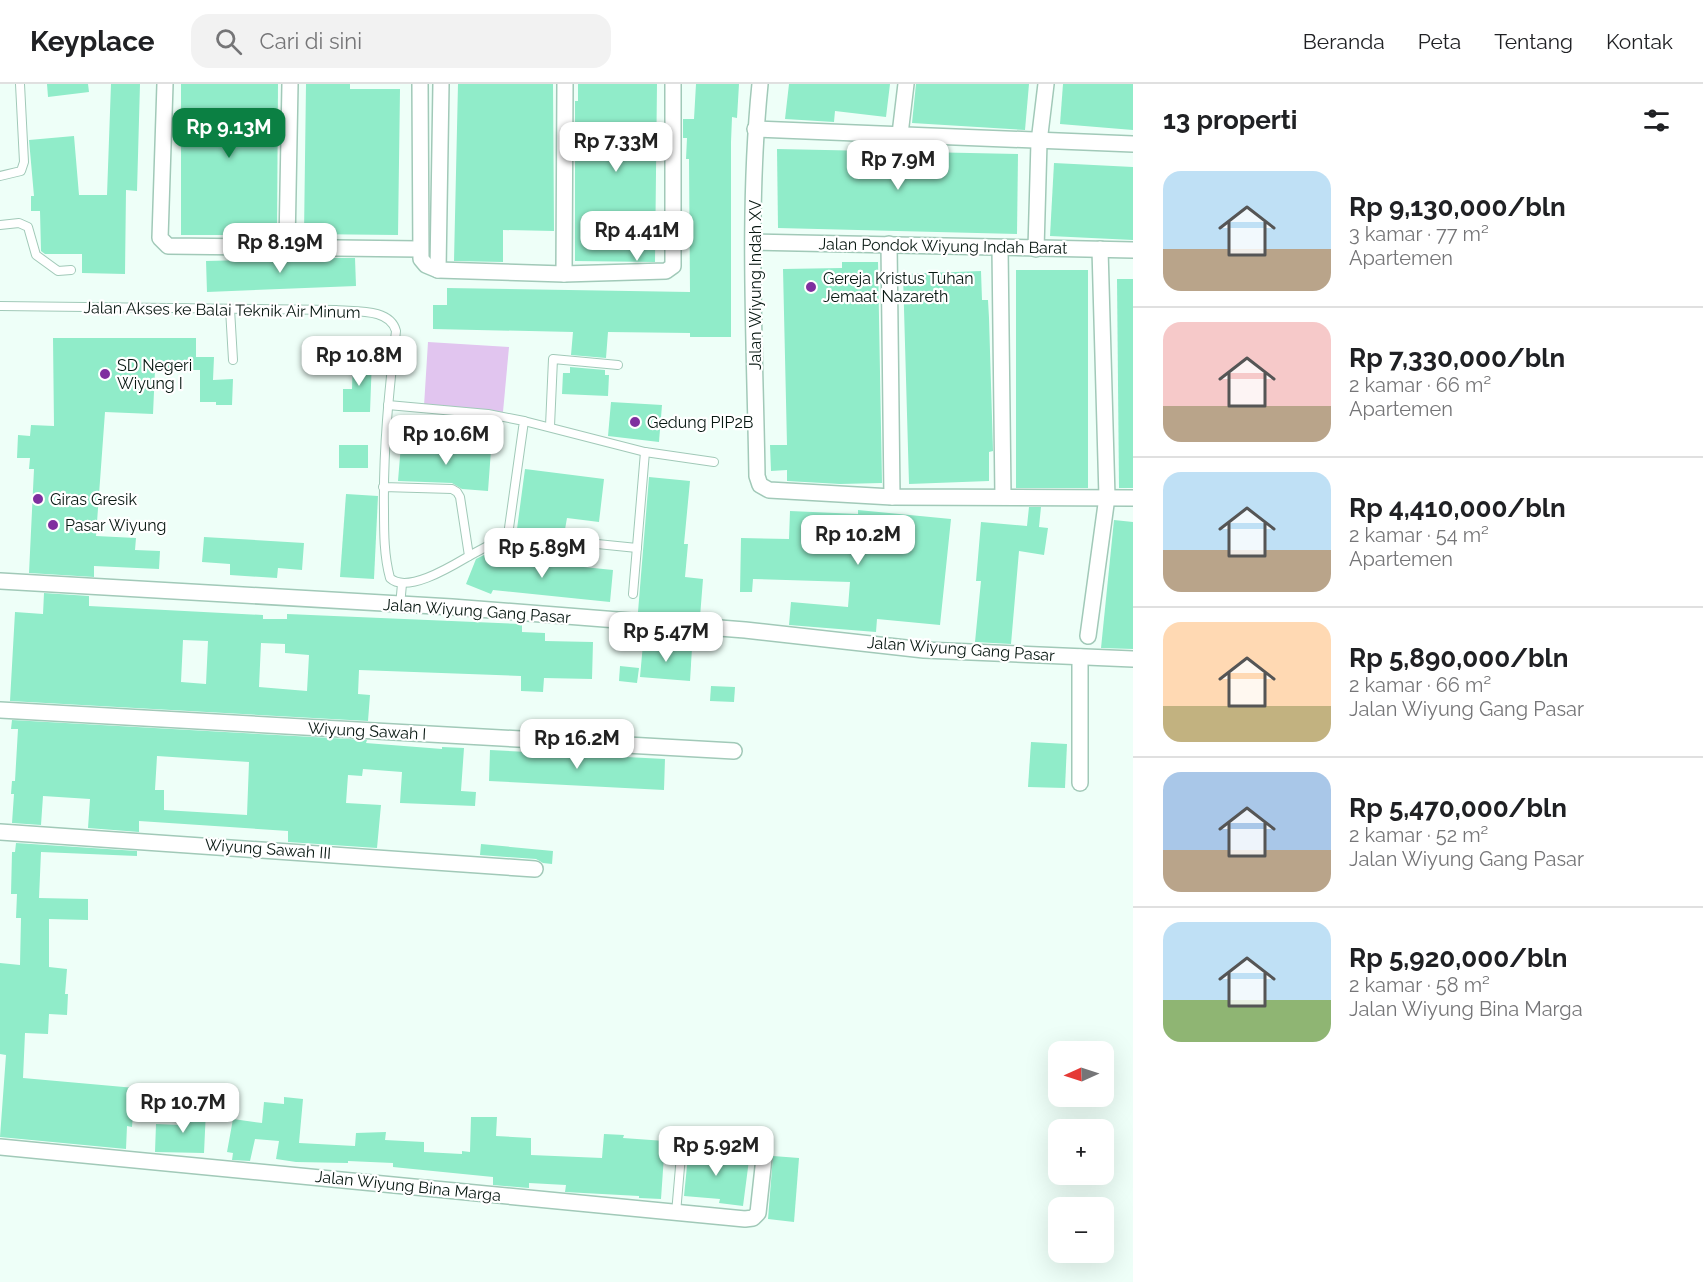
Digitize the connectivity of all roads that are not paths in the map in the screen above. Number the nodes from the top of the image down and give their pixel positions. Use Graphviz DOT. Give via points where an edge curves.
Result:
graph roads {
  1 [pos="20,84"];
  2 [pos="165,84"];
  3 [pos="290,84"];
  4 [pos="420,84"];
  5 [pos="441,84"];
  6 [pos="565,84"];
  7 [pos="673,84"];
  8 [pos="760,84"];
  9 [pos="906,84"];
  10 [pos="1046,84"];
  11 [pos="755,129"];
  12 [pos="900,134"];
  13 [pos="1039,142"];
  14 [pos="1133,144"];
  15 [pos="0,176"];
  16 [pos="0,225"];
  17 [pos="754,242"];
  18 [pos="889,244"];
  19 [pos="287,246"];
  20 [pos="1000,248"];
  21 [pos="419,249"];
  22 [pos="1036,249"];
  23 [pos="1100,249"];
  24 [pos="1133,250"];
  25 [pos="71,270"];
  26 [pos="438,270"];
  27 [pos="564,274"];
  28 [pos="0,306"];
  29 [pos="230,309"];
  30 [pos="233,360"];
  31 [pos="618,365"];
  32 [pos="388,405"];
  33 [pos="525,421"];
  34 [pos="550,426"];
  35 [pos="645,452"];
  36 [pos="714,462"];
  37 [pos="384,487"];
  38 [pos="892,496"];
  39 [pos="1003,497"];
  40 [pos="1107,497"];
  41 [pos="1133,498"];
  42 [pos="508,535"];
  43 [pos="637,548"];
  44 [pos="469,556"];
  45 [pos="0,581"];
  46 [pos="402,584"];
  47 [pos="633,594"];
  48 [pos="400,606"];
  49 [pos="1088,636"];
  50 [pos="1080,657"];
  51 [pos="1133,659"];
  52 [pos="0,710"];
  53 [pos="734,751"];
  54 [pos="1080,783"];
  55 [pos="0,832"];
  56 [pos="535,869"];
  57 [pos="682,1144"];
  58 [pos="0,1147"];
  59 [pos="764,1158"];
  60 [pos="676,1213"];
  1 -- 15 [label="lane" via="24,162 21,171"];
  2 -- 19 [label="street" via="162,241 168,246"];
  3 -- 19 [label="street"];
  4 -- 21 [label="street"];
  5 -- 26 [label="street"];
  6 -- 27 [label="street"];
  7 -- 27 [label="street" via="673,266 666,271"];
  8 -- 11 [label="street, Jalan Wiyung Indah XV"];
  9 -- 12 [label="street"];
  10 -- 13 [label="street"];
  11 -- 12 [label="street"];
  11 -- 17 [label="street, Jalan Wiyung Indah XV"];
  12 -- 13 [label="street"];
  13 -- 14 [label="street"];
  13 -- 22 [label="street"];
  16 -- 25 [label="lane" via="19,223 28,227 36,255 58,271"];
  17 -- 18 [label="street, Jalan Pondok Wiyung Indah Barat"];
  17 -- 38 [label="street, Jalan Wiyung Indah XV" via="756,476 760,485 769,490"];
  18 -- 20 [label="street, Jalan Pondok Wiyung Indah Barat"];
  18 -- 38 [label="street"];
  19 -- 21 [label="street"];
  20 -- 22 [label="street, Jalan Pondok Wiyung Indah Barat"];
  20 -- 39 [label="street"];
  21 -- 26 [label="street" via="423,261"];
  22 -- 23 [label="street, Jalan Pondok Wiyung Indah Barat"];
  23 -- 24 [label="street, Jalan Pondok Wiyung Indah Barat"];
  23 -- 40 [label="street"];
  26 -- 27 [label="street"];
  28 -- 29 [label="lane, Jalan Akses ke Balai Teknik Air Minum"];
  29 -- 30 [label="lane"];
  29 -- 32 [label="lane, Jalan Akses ke Balai Teknik Air Minum" via="336,310 391,320 396,331"];
  31 -- 34 [label="lane" via="553,359"];
  32 -- 33 [label="lane"];
  32 -- 37 [label="lane"];
  33 -- 34 [label="lane"];
  33 -- 42 [label="lane"];
  34 -- 35 [label="lane"];
  35 -- 36 [label="lane"];
  35 -- 43 [label="lane"];
  37 -- 44 [label="lane" via="457,492"];
  37 -- 46 [label="lane" via="386,563 390,578"];
  38 -- 39 [label="street"];
  39 -- 40 [label="street"];
  40 -- 41 [label="street"];
  40 -- 49 [label="street"];
  42 -- 43 [label="lane"];
  42 -- 44 [label="lane"];
  43 -- 47 [label="lane"];
  44 -- 46 [label="lane" via="445,570"];
  45 -- 48 [label="street, Jalan Wiyung Gang Pasar"];
  46 -- 48 [label="lane"];
  48 -- 50 [label="street, Jalan Wiyung Gang Pasar" via="745,630 924,650"];
  50 -- 51 [label="street, Jalan Wiyung Gang Pasar"];
  50 -- 54 [label="street"];
  52 -- 53 [label="street, Wiyung Sawah I"];
  55 -- 56 [label="street, Wiyung Sawah III"];
  57 -- 60 [label="lane"];
  58 -- 60 [label="street, Jalan Wiyung Bina Marga"];
  59 -- 60 [label="street, Jalan Wiyung Bina Marga" via="758,1213 753,1218"];
}
